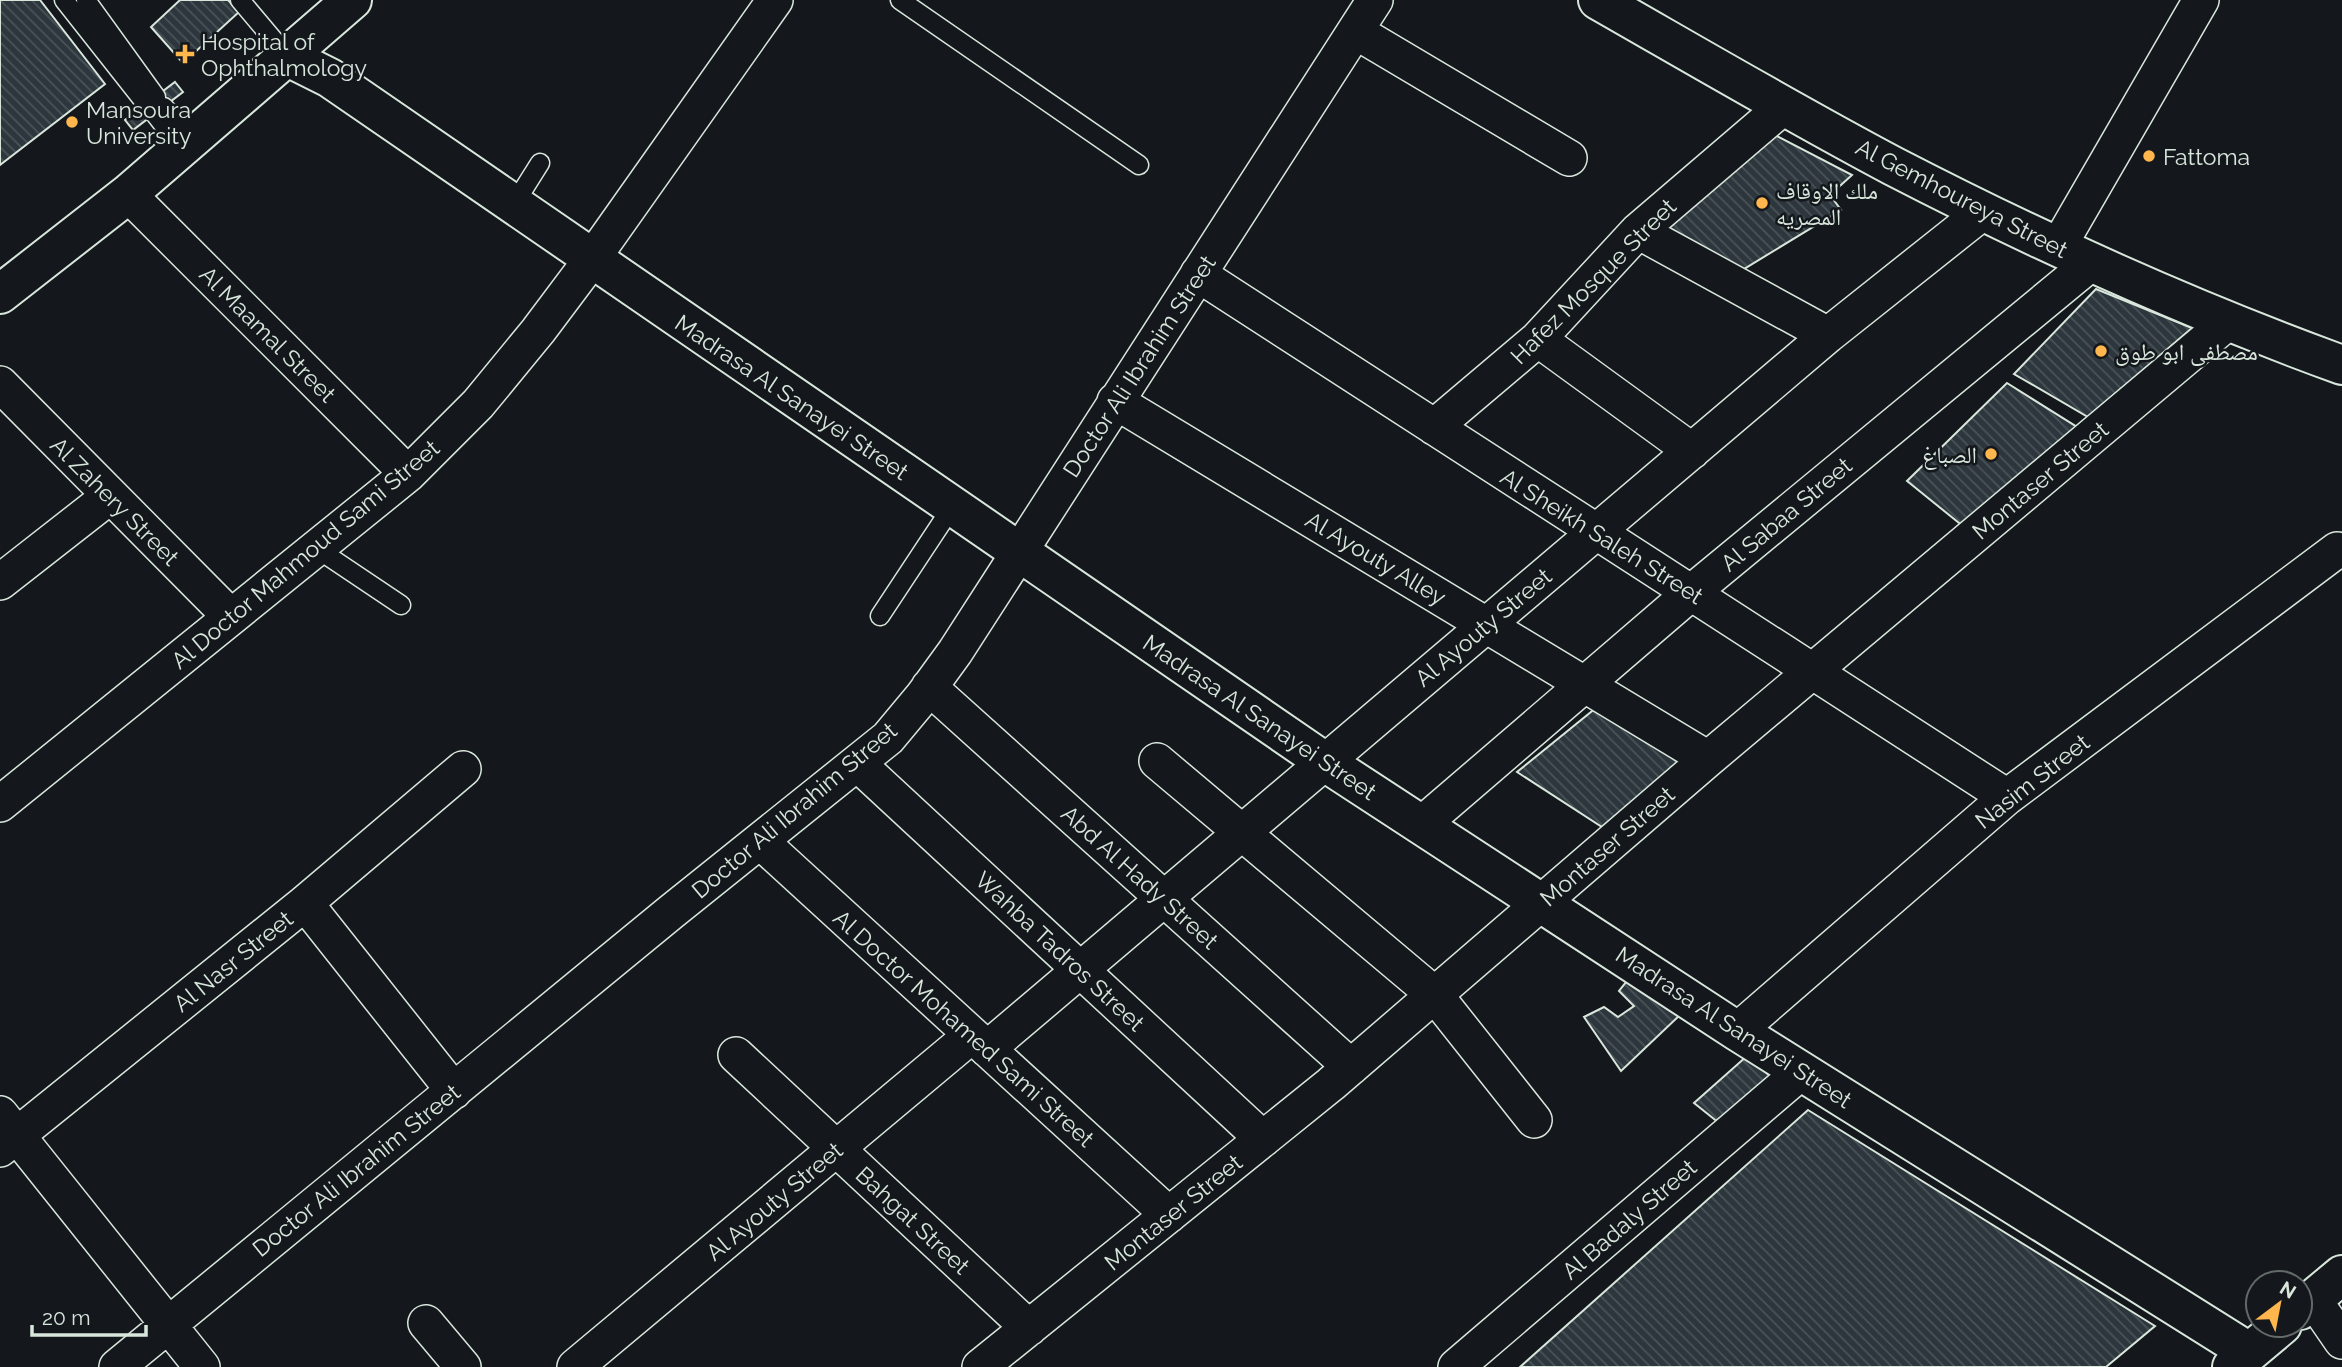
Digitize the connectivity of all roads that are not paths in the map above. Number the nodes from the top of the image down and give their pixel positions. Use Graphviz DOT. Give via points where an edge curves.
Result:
graph roads {
  1 [pos="64,0"];
  2 [pos="86,0"];
  3 [pos="240,0"];
  4 [pos="775,0"];
  5 [pos="900,0"];
  6 [pos="1376,0"];
  7 [pos="1598,0"];
  8 [pos="2200,0"];
  9 [pos="346,2"];
  10 [pos="1355,30"];
  11 [pos="288,57"];
  12 [pos="155,105"];
  13 [pos="1784,106"];
  14 [pos="187,144"];
  15 [pos="1569,158"];
  16 [pos="540,163"];
  17 [pos="1139,165"];
  18 [pos="128,194"];
  19 [pos="513,206"];
  20 [pos="1984,211"];
  21 [pos="1638,231"];
  22 [pos="2075,254"];
  23 [pos="592,259"];
  24 [pos="1198,274"];
  25 [pos="0,294"];
  26 [pos="2229,321"];
  27 [pos="1828,334"];
  28 [pos="1538,339"];
  29 [pos="2342,365"];
  30 [pos="0,384"];
  31 [pos="1115,401"];
  32 [pos="1434,427"];
  33 [pos="1692,451"];
  34 [pos="408,474"];
  35 [pos="110,496"];
  36 [pos="952,507"];
  37 [pos="1595,533"];
  38 [pos="316,548"];
  39 [pos="2342,551"];
  40 [pos="1019,553"];
  41 [pos="0,582"];
  42 [pos="1692,592"];
  43 [pos="401,605"];
  44 [pos="880,616"];
  45 [pos="231,617"];
  46 [pos="1486,625"];
  47 [pos="1813,672"];
  48 [pos="1585,684"];
  49 [pos="929,687"];
  50 [pos="1708,759"];
  51 [pos="1157,761"];
  52 [pos="1325,762"];
  53 [pos="857,763"];
  54 [pos="463,769"];
  55 [pos="2007,797"];
  56 [pos="0,804"];
  57 [pos="1421,825"];
  58 [pos="1242,832"];
  59 [pos="760,841"];
  60 [pos="1164,899"];
  61 [pos="305,903"];
  62 [pos="1541,903"];
  63 [pos="1080,971"];
  64 [pos="1435,995"];
  65 [pos="1737,1031"];
  66 [pos="980,1042"];
  67 [pos="736,1055"];
  68 [pos="1351,1067"];
  69 [pos="1801,1071"];
  70 [pos="454,1091"];
  71 [pos="1534,1120"];
  72 [pos="6,1132"];
  73 [pos="1263,1139"];
  74 [pos="836,1149"];
  75 [pos="1169,1215"];
  76 [pos="2342,1275"];
  77 [pos="2314,1299"];
  78 [pos="2314,1312"];
  79 [pos="426,1323"];
  80 [pos="168,1325"];
  81 [pos="1029,1328"];
  82 [pos="2265,1339"];
  83 [pos="2342,1341"];
  84 [pos="2240,1360"];
  85 [pos="992,1363"];
  86 [pos="117,1367"];
  87 [pos="202,1367"];
  88 [pos="463,1367"];
  89 [pos="575,1367"];
  90 [pos="1456,1367"];
  1 -- 12 [label="lane"];
  2 -- 12 [label="lane"];
  3 -- 11 [label="lane"];
  4 -- 23 [label="street, Al Doctor Mahmoud Sami Street"];
  5 -- 17 [label="lane"];
  6 -- 10 [label="street, Doctor Ali Ibrahim Street"];
  7 -- 13 [label="street, Al Gemhoureya Street"];
  8 -- 22 [label="street"];
  9 -- 11 [label="street"];
  10 -- 15 [label="street"];
  10 -- 24 [label="street, Doctor Ali Ibrahim Street"];
  11 -- 14 [label="street"];
  11 -- 19 [label="street, Madrasa Al Sanayei Street" via="330,78"];
  12 -- 14 [label="lane"];
  13 -- 20 [label="street, Al Gemhoureya Street"];
  13 -- 21 [label="street, Hafez Mosque Street"];
  14 -- 18 [label="street"];
  16 -- 19 [label="lane"];
  18 -- 25 [label="street"];
  18 -- 34 [label="street, Al Maamal Street"];
  19 -- 23 [label="street, Madrasa Al Sanayei Street"];
  20 -- 22 [label="street, Al Gemhoureya Street"];
  20 -- 27 [label="street, Al Ayouty Street"];
  21 -- 27 [label="street"];
  21 -- 28 [label="street, Hafez Mosque Street"];
  22 -- 26 [label="street, Al Gemhoureya Street"];
  22 -- 42 [label="street, Al Sabaa Street"];
  23 -- 34 [label="street, Al Doctor Mahmoud Sami Street" via="478,404"];
  23 -- 36 [label="street, Madrasa Al Sanayei Street"];
  24 -- 31 [label="street, Doctor Ali Ibrahim Street"];
  24 -- 32 [label="street, Al Sheikh Saleh Street"];
  26 -- 29 [label="street, Al Gemhoureya Street"];
  26 -- 47 [label="street, Montaser Street"];
  27 -- 33 [label="street, Al Ayouty Street"];
  28 -- 32 [label="street, Hafez Mosque Street"];
  28 -- 33 [label="street"];
  30 -- 35 [label="street, Al Zahery Street"];
  31 -- 40 [label="street, Doctor Ali Ibrahim Street"];
  31 -- 46 [label="street, Al Ayouty Alley"];
  32 -- 37 [label="street, Al Sheikh Saleh Street"];
  33 -- 37 [label="street, Al Ayouty Street"];
  34 -- 38 [label="street, Al Doctor Mahmoud Sami Street"];
  35 -- 41 [label="street"];
  35 -- 45 [label="street, Al Zahery Street"];
  36 -- 40 [label="street, Madrasa Al Sanayei Street"];
  36 -- 44 [label="lane"];
  37 -- 42 [label="street, Al Sheikh Saleh Street"];
  37 -- 46 [label="street, Al Ayouty Street"];
  38 -- 43 [label="lane"];
  38 -- 45 [label="street, Al Doctor Mahmoud Sami Street"];
  39 -- 55 [label="street, Nasim Street" via="2337,550"];
  40 -- 49 [label="street, Doctor Ali Ibrahim Street"];
  40 -- 52 [label="street, Madrasa Al Sanayei Street"];
  42 -- 47 [label="street, Al Sheikh Saleh Street"];
  42 -- 48 [label="street, Al Sabaa Street"];
  45 -- 56 [label="street, Al Doctor Mahmoud Sami Street"];
  46 -- 48 [label="street, Al Ayouty Alley"];
  46 -- 52 [label="street, Al Ayouty Street"];
  47 -- 50 [label="street, Montaser Street"];
  47 -- 55 [label="street, Al Sheikh Saleh Street"];
  48 -- 50 [label="street, Al Ayouty Alley"];
  48 -- 57 [label="street, Al Sabaa Street"];
  49 -- 53 [label="street, Doctor Ali Ibrahim Street" via="888,738"];
  49 -- 60 [label="street, Abd Al Hady Street"];
  50 -- 62 [label="street, Montaser Street"];
  51 -- 58 [label="street"];
  52 -- 57 [label="street, Madrasa Al Sanayei Street"];
  52 -- 58 [label="street, Al Ayouty Street"];
  53 -- 59 [label="street, Doctor Ali Ibrahim Street"];
  53 -- 63 [label="street, Wahba Tadros Street"];
  54 -- 61 [label="street, Al Nasr Street"];
  55 -- 65 [label="street, Nasim Street"];
  57 -- 62 [label="street, Madrasa Al Sanayei Street"];
  58 -- 60 [label="street, Al Ayouty Street"];
  58 -- 64 [label="street"];
  59 -- 66 [label="street, Al Doctor Mohamed Sami Street"];
  59 -- 70 [label="street, Doctor Ali Ibrahim Street"];
  60 -- 63 [label="street, Al Ayouty Street"];
  60 -- 68 [label="street, Abd Al Hady Street"];
  61 -- 70 [label="street"];
  61 -- 72 [label="street, Al Nasr Street"];
  62 -- 64 [label="street, Montaser Street"];
  62 -- 65 [label="street, Madrasa Al Sanayei Street"];
  63 -- 66 [label="street, Al Ayouty Street"];
  63 -- 73 [label="street, Wahba Tadros Street"];
  64 -- 68 [label="street, Montaser Street"];
  64 -- 71 [label="street"];
  65 -- 69 [label="street, Madrasa Al Sanayei Street"];
  66 -- 74 [label="street, Al Ayouty Street"];
  66 -- 75 [label="street, Al Doctor Mohamed Sami Street"];
  67 -- 74 [label="street, Bahgat Street"];
  68 -- 73 [label="street, Montaser Street"];
  69 -- 84 [label="street, Madrasa Al Sanayei Street"];
  69 -- 90 [label="street, Al Badaly Street"];
  70 -- 80 [label="street, Doctor Ali Ibrahim Street"];
  72 -- 80 [label="street"];
  73 -- 75 [label="street, Montaser Street"];
  74 -- 81 [label="street, Bahgat Street"];
  74 -- 89 [label="street, Al Ayouty Street"];
  75 -- 81 [label="street, Montaser Street"];
  76 -- 77 [label="street"];
  78 -- 83 [label="street"];
  79 -- 88 [label="street"];
  80 -- 86 [label="street, Doctor Ali Ibrahim Street"];
  80 -- 87 [label="street"];
  81 -- 85 [label="street, Montaser Street"];
  82 -- 84 [label="street"];
}
